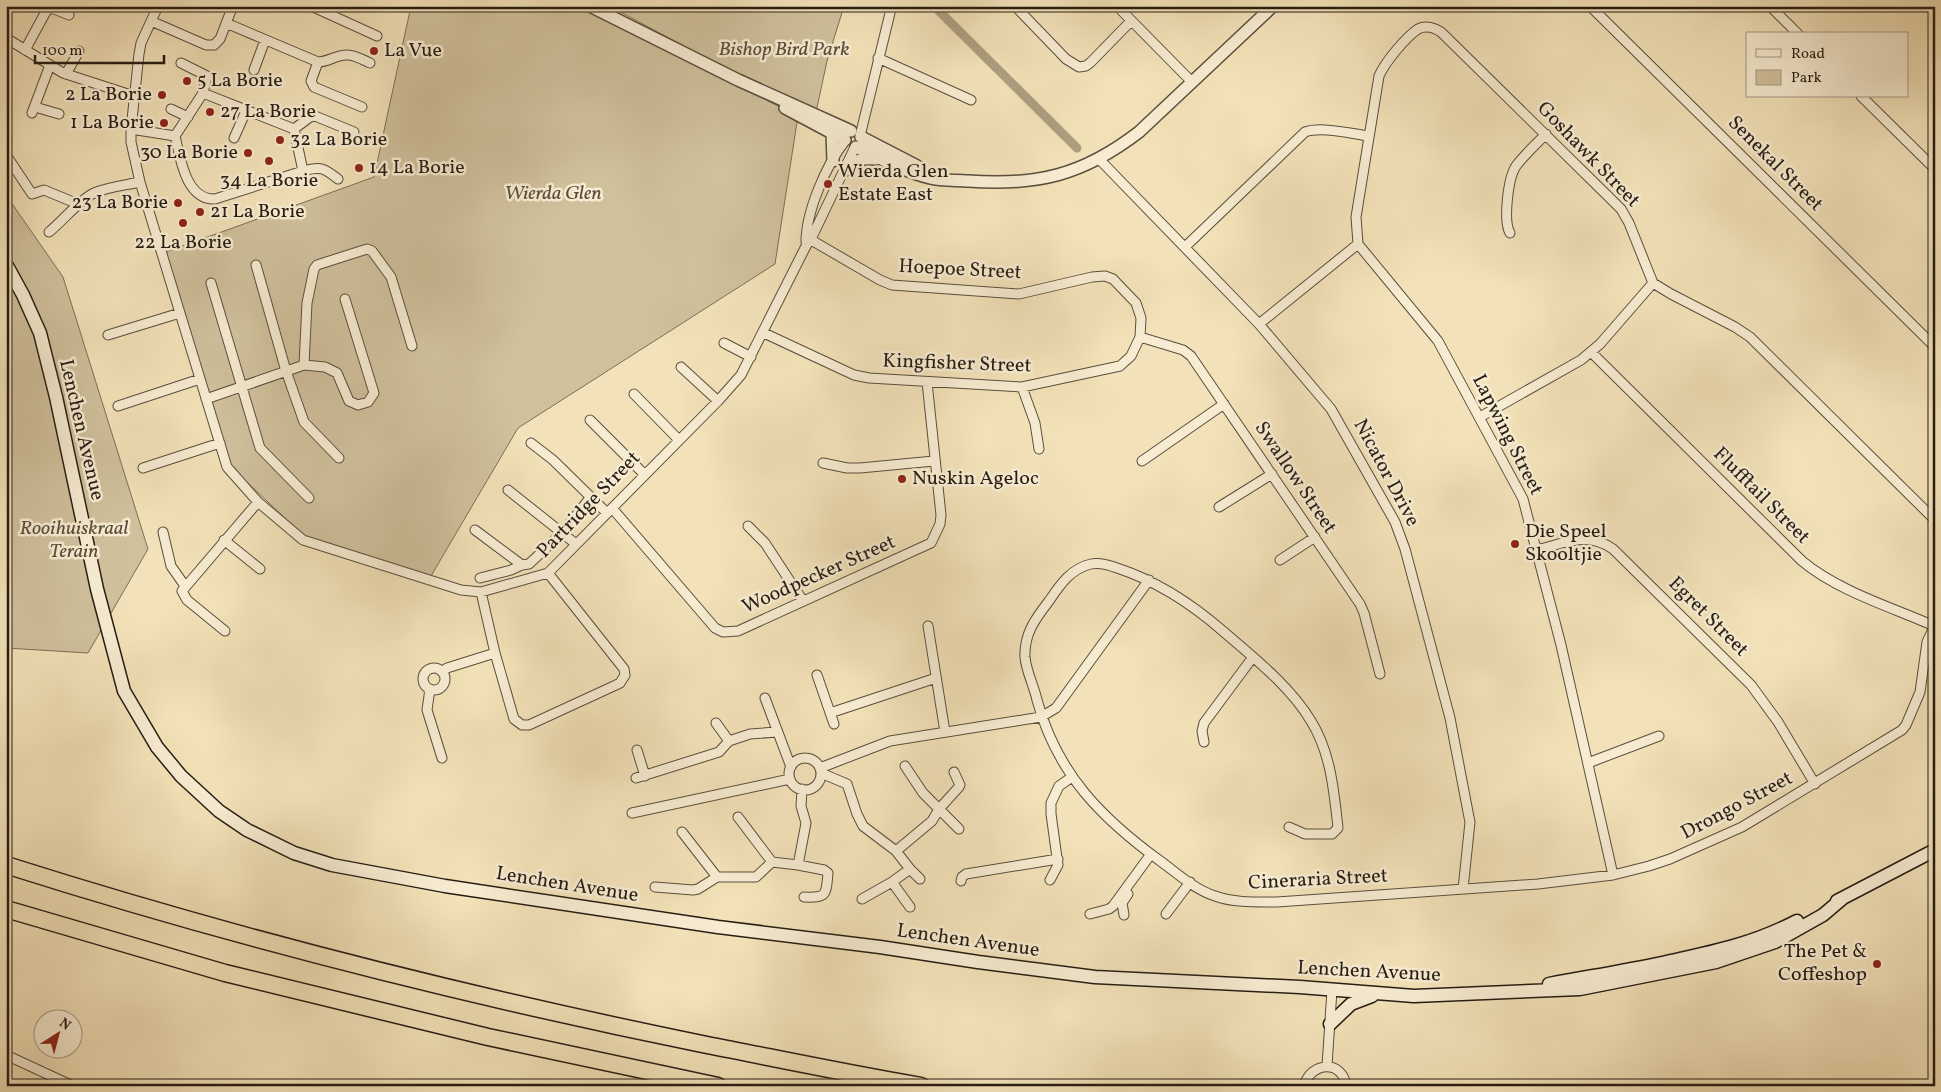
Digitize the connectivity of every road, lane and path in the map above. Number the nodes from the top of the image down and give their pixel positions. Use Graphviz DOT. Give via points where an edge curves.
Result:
graph roads {
  1 [pos="158,6"];
  2 [pos="311,6"];
  3 [pos="590,6"];
  4 [pos="1014,6"];
  5 [pos="1116,6"];
  6 [pos="1273,6"];
  7 [pos="1590,6"];
  8 [pos="1770,6"];
  9 [pos="49,8"];
  10 [pos="232,8"];
  11 [pos="891,9"];
  12 [pos="69,15"];
  13 [pos="151,20"];
  14 [pos="1131,21"];
  15 [pos="226,23"];
  16 [pos="1796,32"];
  17 [pos="377,36"];
  18 [pos="6,38"];
  19 [pos="265,40"];
  20 [pos="25,50"];
  21 [pos="79,51"];
  22 [pos="878,58"];
  23 [pos="318,62"];
  24 [pos="181,63"];
  25 [pos="370,63"];
  26 [pos="50,66"];
  27 [pos="254,70"];
  28 [pos="66,74"];
  29 [pos="738,80"];
  30 [pos="1191,81"];
  31 [pos="203,93"];
  32 [pos="134,96"];
  33 [pos="1863,98"];
  34 [pos="971,100"];
  35 [pos="362,107"];
  36 [pos="171,109"];
  37 [pos="246,111"];
  38 [pos="59,114"];
  39 [pos="188,117"];
  40 [pos="131,129"];
  41 [pos="294,129"];
  42 [pos="354,132"];
  43 [pos="832,134"];
  44 [pos="1546,134"];
  45 [pos="175,136"];
  46 [pos="1369,136"];
  47 [pos="234,138"];
  48 [pos="854,139"];
  49 [pos="6,155"];
  50 [pos="883,159"];
  51 [pos="1099,159"];
  52 [pos="831,165"];
  53 [pos="1935,169"];
  54 [pos="303,171"];
  55 [pos="843,173"];
  56 [pos="946,179"];
  57 [pos="338,180"];
  58 [pos="140,182"];
  59 [pos="78,204"];
  60 [pos="49,232"];
  61 [pos="1510,233"];
  62 [pos="808,241"];
  63 [pos="1358,244"];
  64 [pos="1185,247"];
  65 [pos="6,264"];
  66 [pos="256,265"];
  67 [pos="210,283"];
  68 [pos="1653,283"];
  69 [pos="345,299"];
  70 [pos="180,313"];
  71 [pos="1259,324"];
  72 [pos="764,332"];
  73 [pos="108,335"];
  74 [pos="1140,337"];
  75 [pos="724,343"];
  76 [pos="412,346"];
  77 [pos="1935,347"];
  78 [pos="1591,352"];
  79 [pos="751,357"];
  80 [pos="304,365"];
  81 [pos="681,367"];
  82 [pos="286,371"];
  83 [pos="200,379"];
  84 [pos="927,382"];
  85 [pos="241,387"];
  86 [pos="1022,388"];
  87 [pos="634,394"];
  88 [pos="206,398"];
  89 [pos="718,401"];
  90 [pos="1224,404"];
  91 [pos="118,406"];
  92 [pos="1480,417"];
  93 [pos="590,420"];
  94 [pos="678,439"];
  95 [pos="220,443"];
  96 [pos="531,443"];
  97 [pos="1039,449"];
  98 [pos="339,458"];
  99 [pos="934,461"];
  100 [pos="1142,461"];
  101 [pos="823,463"];
  102 [pos="143,468"];
  103 [pos="644,474"];
  104 [pos="1272,474"];
  105 [pos="508,490"];
  106 [pos="309,498"];
  107 [pos="590,498"];
  108 [pos="258,502"];
  109 [pos="1219,507"];
  110 [pos="609,511"];
  111 [pos="1935,520"];
  112 [pos="748,526"];
  113 [pos="475,530"];
  114 [pos="163,532"];
  115 [pos="562,533"];
  116 [pos="1315,538"];
  117 [pos="224,540"];
  118 [pos="576,544"];
  119 [pos="1537,550"];
  120 [pos="1280,560"];
  121 [pos="522,565"];
  122 [pos="260,569"];
  123 [pos="548,573"];
  124 [pos="480,578"];
  125 [pos="1149,580"];
  126 [pos="185,586"];
  127 [pos="481,592"];
  128 [pos="803,601"];
  129 [pos="928,626"];
  130 [pos="1934,626"];
  131 [pos="225,631"];
  132 [pos="495,653"];
  133 [pos="1252,657"];
  134 [pos="442,672"];
  135 [pos="1380,674"];
  136 [pos="817,675"];
  137 [pos="936,678"];
  138 [pos="430,689"];
  139 [pos="765,698"];
  140 [pos="1038,701"];
  141 [pos="1056,708"];
  142 [pos="830,712"];
  143 [pos="1041,717"];
  144 [pos="716,723"];
  145 [pos="834,724"];
  146 [pos="777,732"];
  147 [pos="945,732"];
  148 [pos="1659,736"];
  149 [pos="729,741"];
  150 [pos="1204,742"];
  151 [pos="636,750"];
  152 [pos="442,758"];
  153 [pos="1588,763"];
  154 [pos="905,766"];
  155 [pos="790,768"];
  156 [pos="821,771"];
  157 [pos="954,772"];
  158 [pos="1072,777"];
  159 [pos="790,779"];
  160 [pos="1815,784"];
  161 [pos="802,789"];
  162 [pos="939,809"];
  163 [pos="632,813"];
  164 [pos="738,816"];
  165 [pos="1289,827"];
  166 [pos="959,829"];
  167 [pos="682,832"];
  168 [pos="1935,850"];
  169 [pos="896,851"];
  170 [pos="1153,855"];
  171 [pos="1058,859"];
  172 [pos="772,862"];
  173 [pos="6,865"];
  174 [pos="798,865"];
  175 [pos="910,869"];
  176 [pos="1612,875"];
  177 [pos="717,877"];
  178 [pos="920,879"];
  179 [pos="1050,880"];
  180 [pos="961,881"];
  181 [pos="892,882"];
  182 [pos="1190,882"];
  183 [pos="654,887"];
  184 [pos="1463,889"];
  185 [pos="804,896"];
  186 [pos="862,899"];
  187 [pos="910,907"];
  188 [pos="6,909"];
  189 [pos="1090,914"];
  190 [pos="1166,914"];
  191 [pos="1124,915"];
  192 [pos="1332,990"];
  193 [pos="1379,994"];
  194 [pos="1330,1024"];
  195 [pos="6,1055"];
  196 [pos="1327,1066"];
  197 [pos="73,1086"];
  198 [pos="718,1086"];
  199 [pos="921,1086"];
  200 [pos="1304,1086"];
  201 [pos="1346,1086"];
  1 -- 13 [label="street, Partridge Street"];
  2 -- 17 [label="street"];
  3 -- 29 [label="street"];
  4 -- 14 [label="street" via="1066,59 1079,67 1092,62"];
  5 -- 14 [label="street"];
  6 -- 30 [label="street"];
  7 -- 77 [label="street, Senekal Street"];
  8 -- 16 [label="street"];
  9 -- 12 [label="street"];
  9 -- 20 [label="street"];
  10 -- 15 [label="street"];
  11 -- 22 [label="street"];
  13 -- 15 [label="street" via="206,45 217,43"];
  13 -- 32 [label="street, Partridge Street" via="139,54"];
  14 -- 30 [label="street"];
  15 -- 19 [label="street"];
  18 -- 20 [label="street"];
  19 -- 23 [label="street"];
  19 -- 27 [label="street"];
  20 -- 26 [label="street"];
  21 -- 28 [label="street"];
  22 -- 34 [label="street"];
  22 -- 48 [label="street"];
  23 -- 25 [label="street" via="353,55"];
  23 -- 35 [label="street" via="312,81 314,87"];
  24 -- 31 [label="street" via="207,76"];
  26 -- 28 [label="street"];
  26 -- 38 [label="street" via="33,110"];
  28 -- 32 [label="street"];
  29 -- 43 [label="street"];
  29 -- 48 [label="street"];
  30 -- 51 [label="street" via="1139,132"];
  31 -- 37 [label="street"];
  31 -- 39 [label="street"];
  32 -- 40 [label="street, Partridge Street"];
  33 -- 53 [label="street"];
  36 -- 39 [label="street"];
  37 -- 41 [label="street"];
  37 -- 47 [label="street"];
  39 -- 45 [label="street"];
  40 -- 45 [label="street"];
  40 -- 58 [label="street, Partridge Street"];
  41 -- 42 [label="street" via="310,116 315,116"];
  41 -- 54 [label="street"];
  43 -- 48 [label="street"];
  43 -- 52 [label="street"];
  44 -- 46 [label="street, Goshawk Street" via="1441,32 1427,27 1419,29 1381,70"];
  44 -- 61 [label="street" via="1514,170 1506,217"];
  44 -- 68 [label="street, Goshawk Street" via="1626,216"];
  45 -- 54 [label="street" via="186,179 206,198 215,199"];
  46 -- 63 [label="street" via="1356,217"];
  46 -- 64 [label="street" via="1320,130 1306,132"];
  48 -- 50 [label="street"];
  48 -- 52 [label="street, Partridge Street"];
  48 -- 55 [label="street, Partridge Street"];
  48 -- 56 [label="street"];
  49 -- 59 [label="street" via="32,194 44,190"];
  50 -- 55 [label="street" via="861,159"];
  50 -- 56 [label="street" via="921,176"];
  51 -- 56 [label="street" via="1064,174 1035,180 994,183"];
  51 -- 64 [label="street, Nicator Drive"];
  52 -- 55 [label="street"];
  52 -- 62 [label="street, Partridge Street" via="815,198"];
  54 -- 57 [label="street" via="320,168"];
  55 -- 62 [label="street, Partridge Street"];
  58 -- 59 [label="street" via="94,193"];
  58 -- 70 [label="street, Partridge Street"];
  59 -- 60 [label="street"];
  62 -- 72 [label="street, Partridge Street"];
  62 -- 74 [label="street, Hoepoe Street" via="892,285 1019,294 1105,276 1136,303 1142,318"];
  63 -- 71 [label="street"];
  63 -- 92 [label="street, Lapwing Street" via="1433,334"];
  64 -- 71 [label="street, Nicator Drive"];
  65 -- 192 [label="main road, Lenchen Avenue" via="40,333 124,692 157,747 181,776 247,830 294,853 332,865 427,883 653,917 1095,977"];
  66 -- 82 [label="street"];
  67 -- 85 [label="street"];
  68 -- 78 [label="street"];
  68 -- 111 [label="street" via="1750,337"];
  69 -- 80 [label="street" via="373,396 365,404 351,403 337,373 325,367"];
  70 -- 73 [label="street"];
  70 -- 83 [label="street, Partridge Street"];
  71 -- 184 [label="street, Nicator Drive" via="1331,409 1395,522 1406,548 1450,718 1470,822"];
  72 -- 79 [label="street, Partridge Street"];
  72 -- 84 [label="street, Kingfisher Street" via="854,375"];
  74 -- 86 [label="street, Kingfisher Street" via="1131,356 1120,366"];
  74 -- 90 [label="street, Swallow Street" via="1187,352"];
  75 -- 79 [label="street"];
  76 -- 80 [label="street" via="392,277 367,249 317,265 314,269 306,304"];
  78 -- 92 [label="street"];
  78 -- 130 [label="street, Flufftail Street" via="1814,571"];
  79 -- 89 [label="street, Partridge Street" via="741,375"];
  80 -- 82 [label="street"];
  81 -- 89 [label="street"];
  82 -- 85 [label="street"];
  82 -- 98 [label="street" via="304,422"];
  83 -- 88 [label="street, Partridge Street"];
  83 -- 91 [label="street"];
  84 -- 86 [label="street, Kingfisher Street"];
  84 -- 99 [label="street, Woodpecker Street"];
  85 -- 88 [label="street"];
  85 -- 106 [label="street" via="261,451"];
  86 -- 97 [label="street" via="1035,423"];
  87 -- 94 [label="street"];
  88 -- 95 [label="street, Partridge Street"];
  89 -- 94 [label="street, Partridge Street"];
  90 -- 100 [label="street"];
  90 -- 104 [label="street, Swallow Street"];
  92 -- 119 [label="street, Lapwing Street" via="1520,490"];
  93 -- 103 [label="street"];
  94 -- 103 [label="street, Partridge Street"];
  95 -- 102 [label="street"];
  95 -- 108 [label="street, Partridge Street" via="230,473"];
  96 -- 107 [label="street, Woodpecker Street" via="553,460"];
  99 -- 101 [label="street" via="860,468"];
  99 -- 128 [label="street, Woodpecker Street" via="941,515 931,543"];
  103 -- 110 [label="street, Partridge Street"];
  104 -- 109 [label="street"];
  104 -- 116 [label="street, Swallow Street"];
  105 -- 115 [label="street"];
  107 -- 110 [label="street, Woodpecker Street"];
  107 -- 115 [label="street"];
  108 -- 117 [label="street"];
  108 -- 127 [label="street, Partridge Street" via="312,544 461,590"];
  110 -- 118 [label="street, Partridge Street"];
  110 -- 128 [label="street, Woodpecker Street" via="715,628 724,632 738,631"];
  112 -- 128 [label="street" via="765,543"];
  113 -- 121 [label="street"];
  114 -- 126 [label="street" via="171,566"];
  115 -- 118 [label="street"];
  115 -- 121 [label="street" via="529,564"];
  116 -- 120 [label="street"];
  116 -- 135 [label="street, Swallow Street" via="1360,604"];
  117 -- 122 [label="street"];
  117 -- 126 [label="street"];
  118 -- 123 [label="street, Partridge Street"];
  119 -- 153 [label="street, Lapwing Street"];
  119 -- 160 [label="street, Egret Street" via="1579,539 1604,543 1613,548 1751,685 1778,722"];
  121 -- 124 [label="street"];
  123 -- 127 [label="street, Partridge Street"];
  123 -- 132 [label="street" via="624,669 623,679 529,725 522,725 514,719"];
  125 -- 133 [label="street, Cineraria Street" via="1203,614"];
  125 -- 140 [label="street, Cineraria Street" via="1104,564 1092,564 1064,580 1027,633 1025,659"];
  125 -- 141 [label="street"];
  126 -- 131 [label="street" via="182,591 184,597"];
  127 -- 132 [label="street"];
  129 -- 137 [label="street"];
  130 -- 160 [label="street, Drongo Street" via="1926,642 1920,692 1906,725"];
  132 -- 134 [label="street"];
  133 -- 150 [label="street" via="1204,723"];
  133 -- 165 [label="street, Cineraria Street" via="1289,692 1313,722 1332,775 1336,831 1332,834 1308,834"];
  134 -- 138 [label="street" via="445,679 442,685"];
  134 -- 138 [label="street" via="435,668 425,672 424,684"];
  136 -- 142 [label="street"];
  137 -- 142 [label="street"];
  137 -- 147 [label="street"];
  138 -- 152 [label="street" via="427,710"];
  139 -- 146 [label="street"];
  140 -- 141 [label="street"];
  140 -- 143 [label="street, Cineraria Street"];
  141 -- 143 [label="street"];
  142 -- 145 [label="street"];
  143 -- 147 [label="street"];
  143 -- 158 [label="street, Cineraria Street"];
  144 -- 149 [label="street"];
  146 -- 149 [label="street" via="750,734"];
  146 -- 155 [label="street"];
  147 -- 156 [label="street" via="890,741"];
  148 -- 153 [label="street"];
  149 -- 151 [label="street" via="719,752 641,777"];
  153 -- 176 [label="street, Lapwing Street"];
  154 -- 162 [label="street" via="923,793"];
  155 -- 156 [label="street" via="798,760 808,758 814,760"];
  155 -- 159 [label="street"];
  156 -- 161 [label="street" via="818,784"];
  156 -- 169 [label="street" via="847,784 863,826"];
  157 -- 162 [label="street" via="959,786"];
  158 -- 170 [label="street, Cineraria Street" via="1108,819"];
  158 -- 171 [label="street" via="1059,786 1051,803"];
  159 -- 161 [label="street"];
  159 -- 163 [label="street"];
  160 -- 176 [label="street, Drongo Street" via="1708,843 1670,860"];
  161 -- 174 [label="street" via="801,806 806,823"];
  162 -- 166 [label="street"];
  162 -- 169 [label="street" via="932,821"];
  164 -- 172 [label="street"];
  167 -- 177 [label="street"];
  168 -- 193 [label="main road, Lenchen Avenue" via="1843,898 1823,915 1782,939 1716,962 1580,989 1447,996"];
  169 -- 175 [label="street"];
  170 -- 182 [label="street, Cineraria Street"];
  170 -- 189 [label="street" via="1113,906"];
  170 -- 191 [label="street" via="1122,903"];
  171 -- 179 [label="street" via="1058,868"];
  171 -- 180 [label="street" via="966,874"];
  172 -- 174 [label="street"];
  172 -- 177 [label="street" via="756,877"];
  173 -- 199 [label="highway" via="332,960 583,1020"];
  174 -- 185 [label="street" via="828,873 824,895 820,898"];
  175 -- 178 [label="street"];
  175 -- 181 [label="street"];
  176 -- 184 [label="street, Drongo Street"];
  177 -- 183 [label="street" via="696,890"];
  181 -- 186 [label="street"];
  181 -- 187 [label="street"];
  182 -- 184 [label="street, Cineraria Street" via="1215,897 1250,902"];
  182 -- 190 [label="street"];
  188 -- 198 [label="highway" via="224,973 488,1037"];
  192 -- 193 [label="main road, Lenchen Avenue"];
  192 -- 194 [label="street"];
  193 -- 194 [label="main road" via="1351,1004"];
  194 -- 196 [label="street"];
  195 -- 197 [label="street"];
  196 -- 200 [label="street" via="1311,1072"];
  196 -- 201 [label="street" via="1341,1074"];
}
